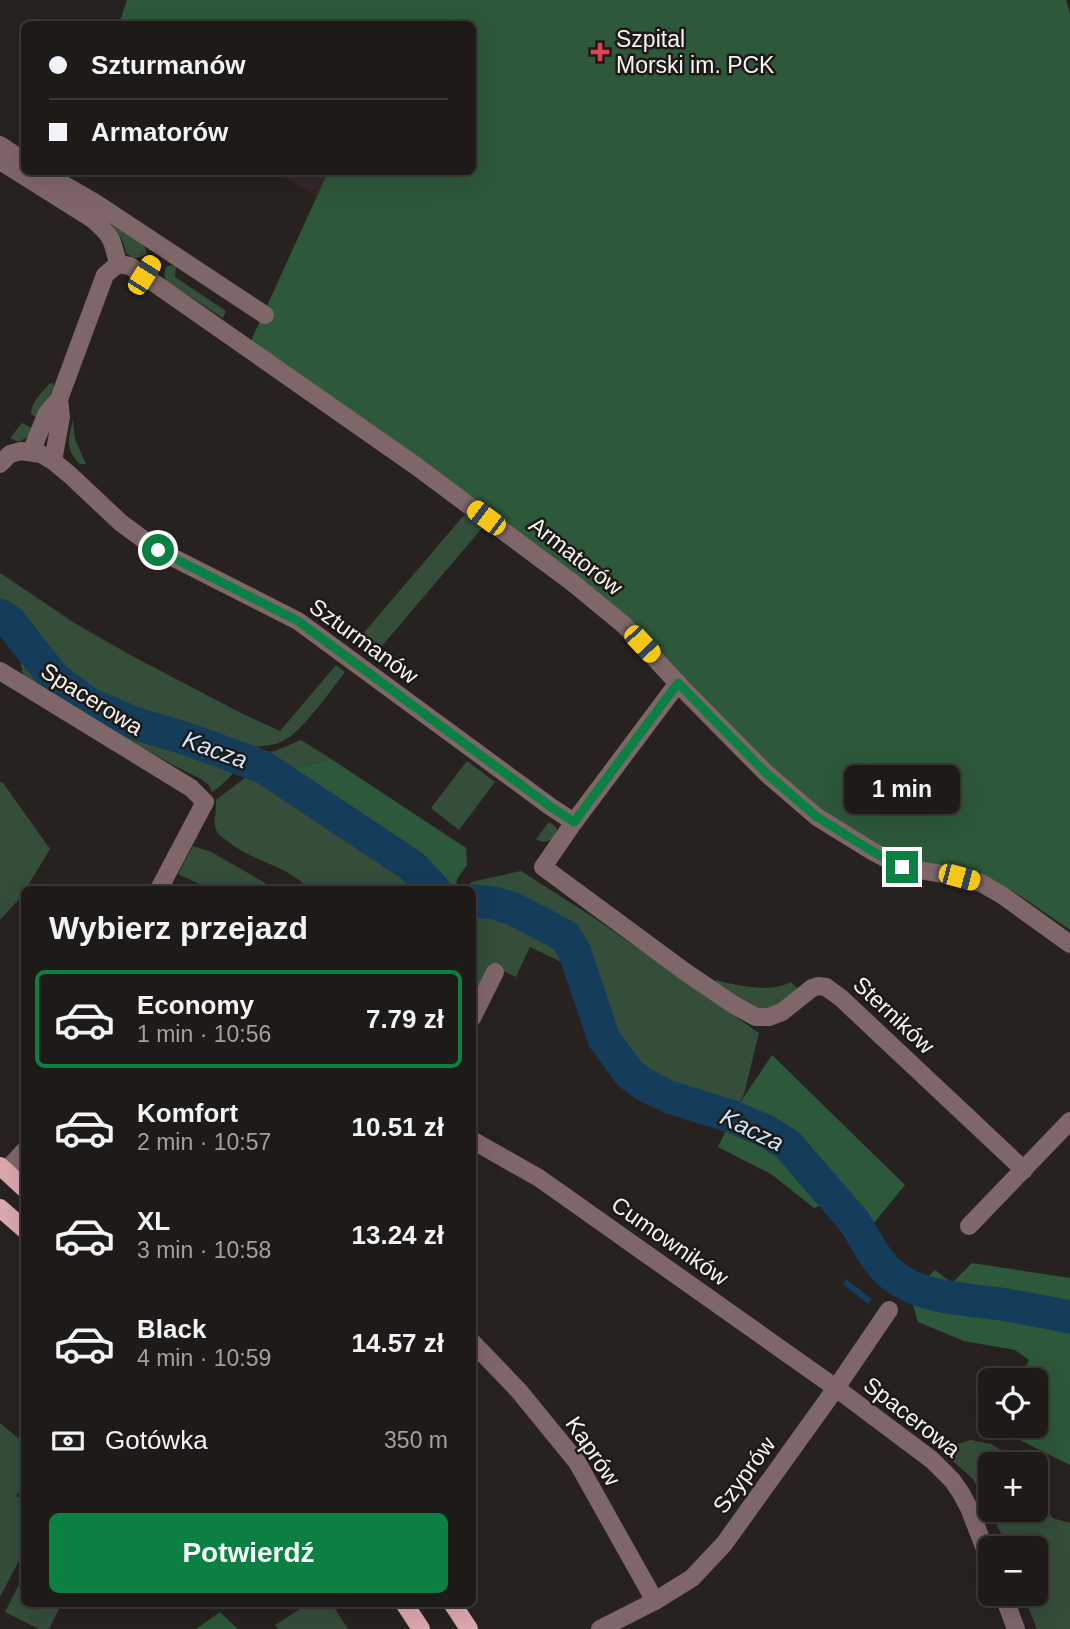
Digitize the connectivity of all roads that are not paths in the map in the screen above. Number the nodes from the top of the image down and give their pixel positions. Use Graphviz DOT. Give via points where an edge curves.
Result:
graph roads {
  1 [pos="0,145"];
  2 [pos="21,159"];
  3 [pos="0,161"];
  4 [pos="21,174"];
  5 [pos="22,175"];
  6 [pos="47,175"];
  7 [pos="161,247"];
  8 [pos="118,264"];
  9 [pos="144,275"];
  10 [pos="265,314"];
  11 [pos="59,399"];
  12 [pos="32,452"];
  13 [pos="3,453"];
  14 [pos="53,461"];
  15 [pos="0,671"];
  16 [pos="678,683"];
  17 [pos="574,822"];
  18 [pos="161,886"];
  19 [pos="1070,944"];
  20 [pos="495,972"];
  21 [pos="476,1010"];
  22 [pos="1070,1121"];
  23 [pos="476,1142"];
  24 [pos="21,1153"];
  25 [pos="3,1168"];
  26 [pos="1024,1170"];
  27 [pos="21,1185"];
  28 [pos="0,1208"];
  29 [pos="21,1226"];
  30 [pos="969,1226"];
  31 [pos="890,1310"];
  32 [pos="476,1346"];
  33 [pos="836,1388"];
  34 [pos="980,1536"];
  35 [pos="655,1601"];
  36 [pos="1007,1606"];
  37 [pos="407,1607"];
  38 [pos="455,1607"];
  39 [pos="421,1629"];
  40 [pos="469,1629"];
  41 [pos="600,1629"];
  42 [pos="1016,1629"];
  1 -- 2 [label="street"];
  3 -- 4 [label="street"];
  5 -- 8 [label="street" via="103,229 112,239"];
  6 -- 7 [label="street"];
  7 -- 9 [label="street"];
  7 -- 10 [label="street"];
  8 -- 9 [label="street, Armatorów"];
  8 -- 11 [label="street" via="105,275"];
  9 -- 16 [label="street, Armatorów" via="562,575 624,625"];
  11 -- 12 [label="street" via="47,414"];
  11 -- 14 [label="street" via="61,417"];
  12 -- 13 [label="street, Szturmanów"];
  12 -- 14 [label="street, Szturmanów"];
  14 -- 17 [label="street, Szturmanów" via="158,550 298,621"];
  15 -- 18 [label="street, Spacerowa" via="191,788 205,802"];
  16 -- 17 [label="street"];
  16 -- 19 [label="street, Armatorów" via="766,773 817,817 902,867 981,883"];
  17 -- 26 [label="street, Sterników" via="543,867 684,971 756,1017 782,1012 812,988 826,987"];
  20 -- 21 [label="street"];
  22 -- 26 [label="street"];
  23 -- 33 [label="street, Cumowników" via="539,1178"];
  24 -- 25 [label="street"];
  25 -- 27 [label="main road"];
  26 -- 30 [label="street"];
  28 -- 29 [label="main road"];
  31 -- 33 [label="street, Szyprów"];
  32 -- 35 [label="street, Kaprów" via="577,1462"];
  33 -- 34 [label="street, Spacerowa" via="952,1480"];
  33 -- 35 [label="street, Szyprów" via="724,1544 692,1578"];
  35 -- 41 [label="street, Szyprów"];
  36 -- 42 [label="street"];
  37 -- 39 [label="main road"];
  38 -- 40 [label="main road"];
}
